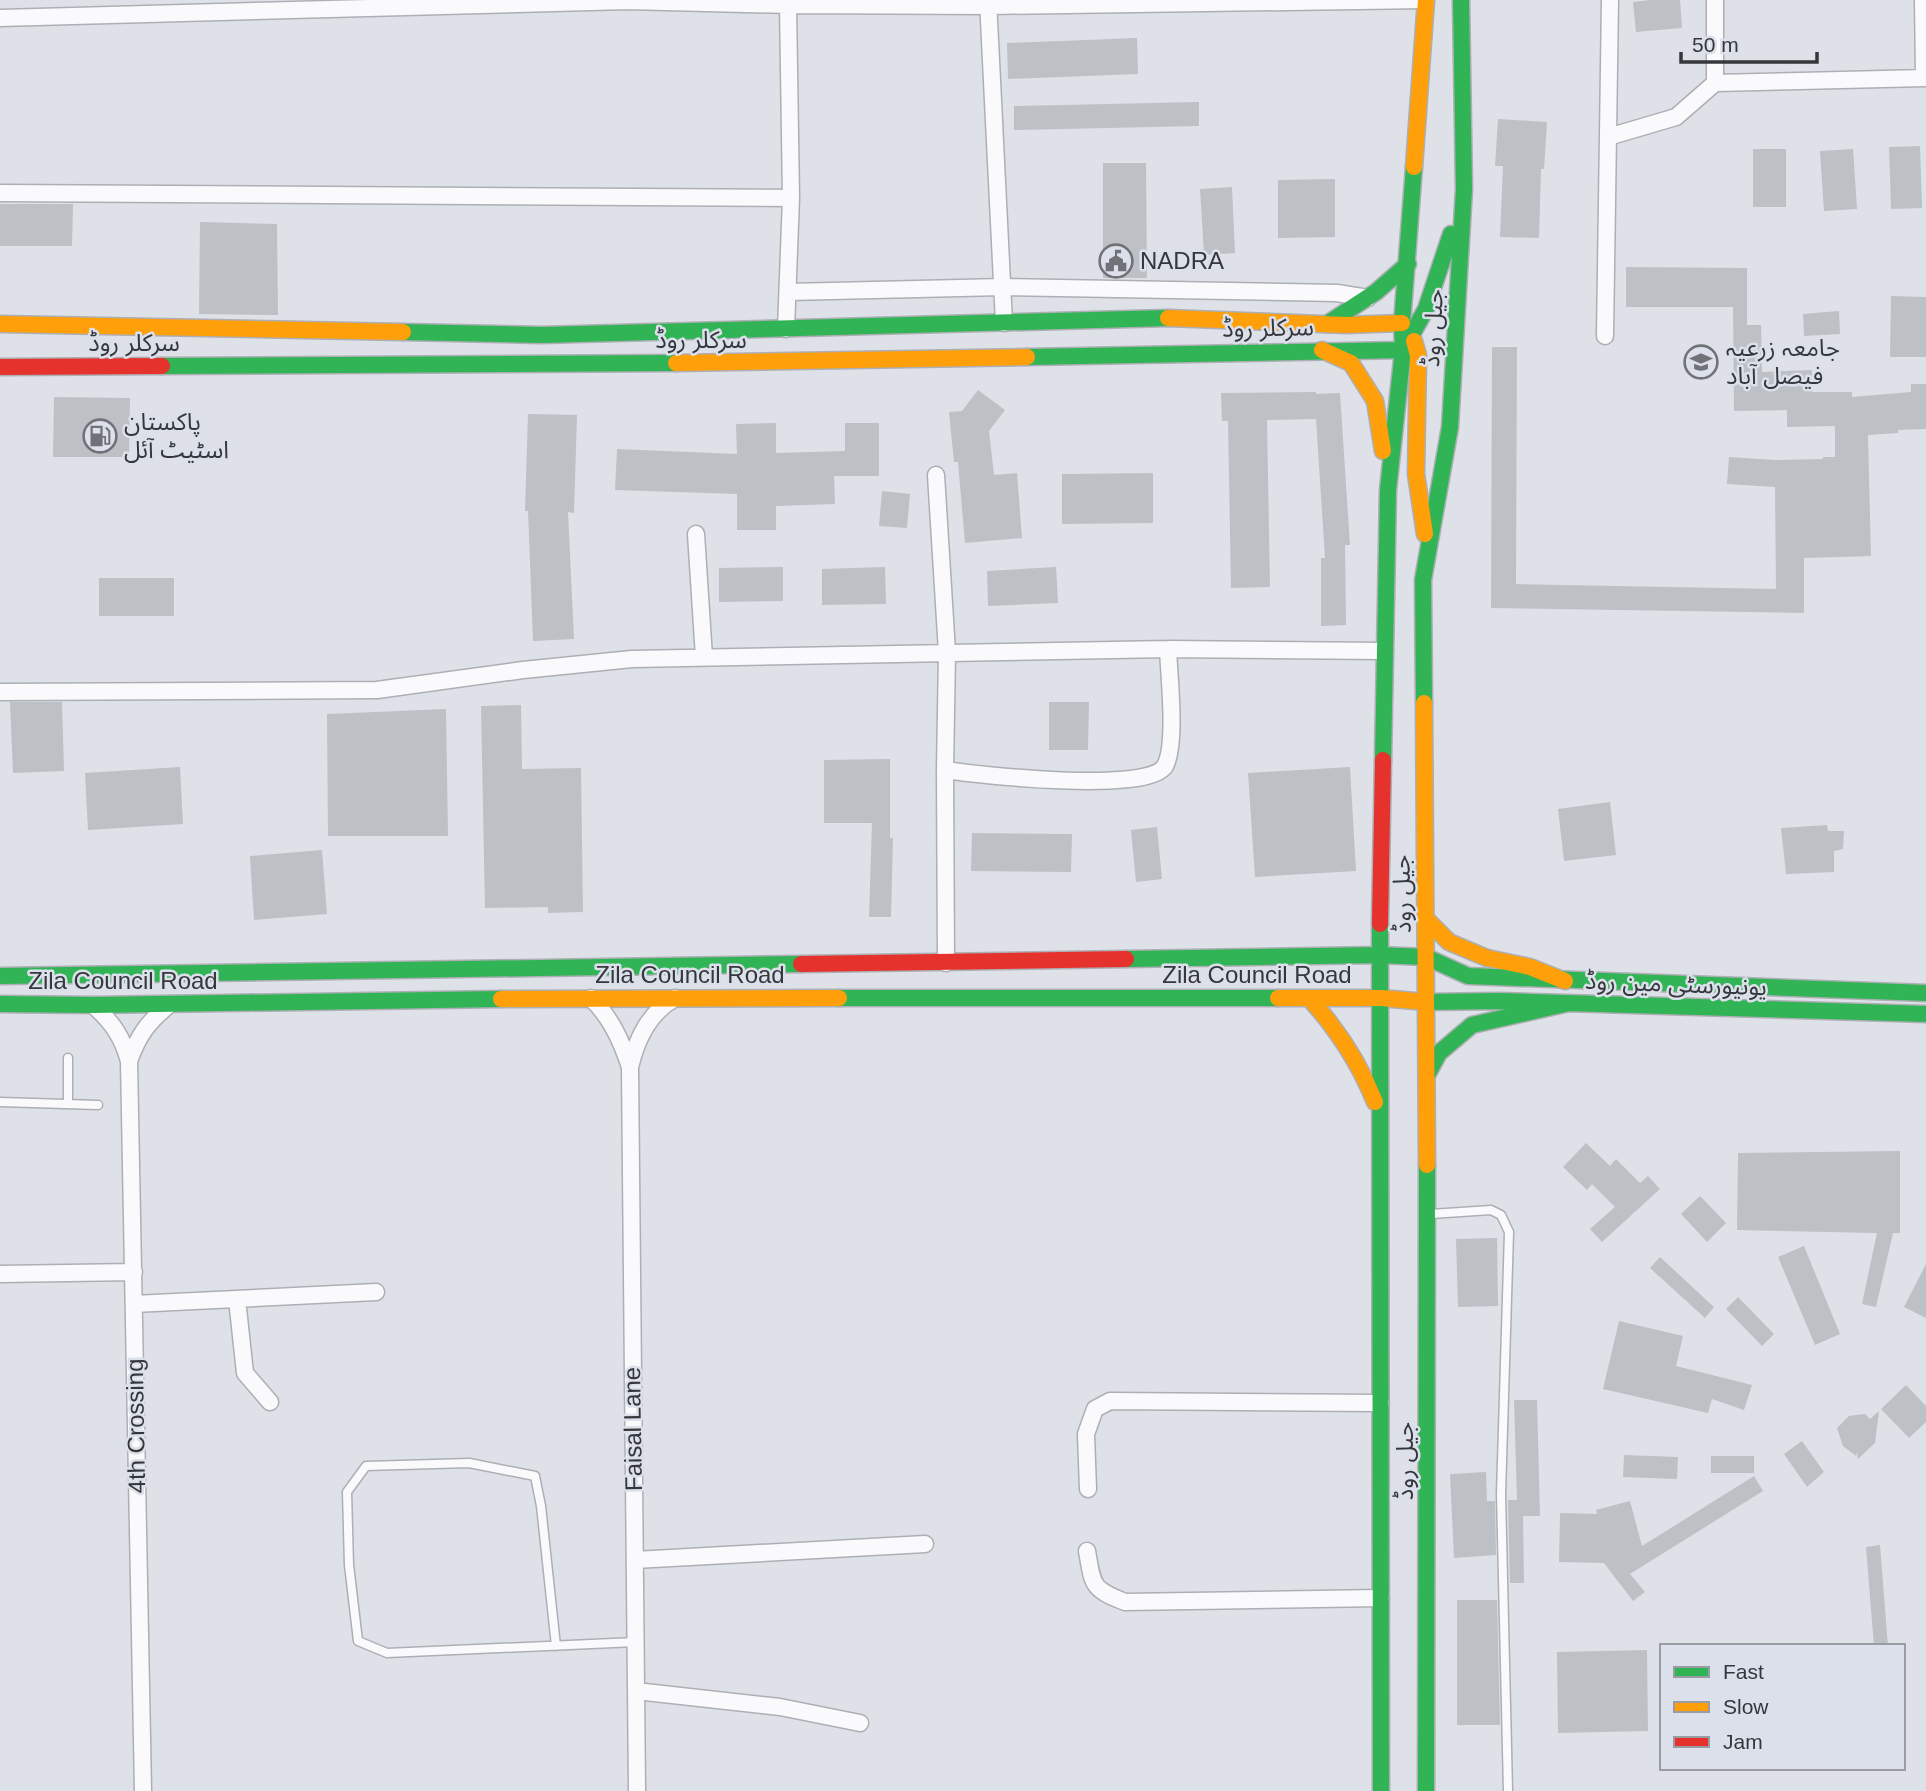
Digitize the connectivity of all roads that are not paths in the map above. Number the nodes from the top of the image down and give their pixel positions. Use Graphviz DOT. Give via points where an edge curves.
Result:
graph roads {
  1 [pos="627,0"];
  2 [pos="1426,0"];
  3 [pos="1461,0"];
  4 [pos="1610,0"];
  5 [pos="1715,0"];
  6 [pos="1923,0"];
  7 [pos="813,2"];
  8 [pos="1153,2"];
  9 [pos="988,3"];
  10 [pos="788,5"];
  11 [pos="0,18"];
  12 [pos="1925,78"];
  13 [pos="1714,83"];
  14 [pos="1608,138"];
  15 [pos="1464,190"];
  16 [pos="0,194"];
  17 [pos="791,198"];
  18 [pos="1408,264"];
  19 [pos="1003,287"];
  20 [pos="788,292"];
  21 [pos="1337,293"];
  22 [pos="1368,298"];
  23 [pos="1004,323"];
  24 [pos="1402,323"];
  25 [pos="0,324"];
  26 [pos="1327,324"];
  27 [pos="786,329"];
  28 [pos="1413,336"];
  29 [pos="1605,336"];
  30 [pos="1322,350"];
  31 [pos="1403,351"];
  32 [pos="0,367"];
  33 [pos="936,475"];
  34 [pos="1388,490"];
  35 [pos="696,534"];
  36 [pos="1428,555"];
  37 [pos="1168,649"];
  38 [pos="1385,651"];
  39 [pos="947,652"];
  40 [pos="704,657"];
  41 [pos="0,692"];
  42 [pos="945,770"];
  43 [pos="1425,918"];
  44 [pos="1379,955"];
  45 [pos="1426,957"];
  46 [pos="946,963"];
  47 [pos="0,976"];
  48 [pos="1565,981"];
  49 [pos="1926,993"];
  50 [pos="591,998"];
  51 [pos="677,998"];
  52 [pos="1309,998"];
  53 [pos="1381,998"];
  54 [pos="1426,1002"];
  55 [pos="1569,1003"];
  56 [pos="0,1004"];
  57 [pos="170,1004"];
  58 [pos="93,1005"];
  59 [pos="1926,1014"];
  60 [pos="68,1058"];
  61 [pos="129,1060"];
  62 [pos="630,1067"];
  63 [pos="1427,1076"];
  64 [pos="0,1102"];
  65 [pos="68,1104"];
  66 [pos="98,1105"];
  67 [pos="1381,1120"];
  68 [pos="1428,1214"];
  69 [pos="134,1272"];
  70 [pos="0,1274"];
  71 [pos="376,1292"];
  72 [pos="237,1299"];
  73 [pos="134,1304"];
  74 [pos="270,1402"];
  75 [pos="1381,1403"];
  76 [pos="1088,1489"];
  77 [pos="925,1544"];
  78 [pos="1087,1551"];
  79 [pos="635,1560"];
  80 [pos="1381,1598"];
  81 [pos="636,1642"];
  82 [pos="556,1646"];
  83 [pos="636,1691"];
  84 [pos="860,1723"];
  85 [pos="143,1791"];
  86 [pos="637,1791"];
  87 [pos="1381,1791"];
  88 [pos="1426,1791"];
  89 [pos="1508,1791"];
  1 -- 10 [label="street"];
  1 -- 11 [label="street"];
  2 -- 8 [label="street"];
  2 -- 18 [label="main road, جیل روڈ"];
  3 -- 15 [label="main road, جیل روڈ"];
  4 -- 14 [label="street"];
  5 -- 13 [label="street"];
  6 -- 12 [label="street"];
  7 -- 9 [label="street"];
  7 -- 10 [label="street"];
  8 -- 9 [label="street"];
  9 -- 19 [label="street"];
  10 -- 17 [label="street"];
  12 -- 13 [label="street"];
  13 -- 14 [label="street" via="1676,117"];
  14 -- 29 [label="street"];
  15 -- 28 [label="main road" via="1437,283"];
  15 -- 36 [label="main road, جیل روڈ" via="1450,427"];
  16 -- 17 [label="street"];
  17 -- 20 [label="street"];
  18 -- 22 [label="main road"];
  18 -- 24 [label="main road, جیل روڈ"];
  19 -- 20 [label="street"];
  19 -- 21 [label="street"];
  19 -- 23 [label="street"];
  20 -- 27 [label="street"];
  21 -- 22 [label="street"];
  21 -- 26 [label="street"];
  22 -- 26 [label="main road"];
  23 -- 26 [label="main road, سرکلر روڈ" via="1170,318"];
  23 -- 27 [label="main road, سرکلر روڈ"];
  24 -- 26 [label="main road, سرکلر روڈ"];
  24 -- 28 [label="main road"];
  24 -- 31 [label="main road, جیل روڈ"];
  25 -- 27 [label="main road, سرکلر روڈ" via="542,335"];
  28 -- 31 [label="main road"];
  28 -- 36 [label="main road" via="1418,355 1416,474"];
  30 -- 31 [label="main road, سرکلر روڈ"];
  30 -- 32 [label="main road, سرکلر روڈ" via="783,362"];
  30 -- 34 [label="main road" via="1351,363 1375,401"];
  31 -- 34 [label="main road, جیل روڈ"];
  33 -- 39 [label="street"];
  34 -- 38 [label="main road, جیل روڈ"];
  35 -- 40 [label="street"];
  36 -- 43 [label="main road, جیل روڈ" via="1423,580"];
  37 -- 38 [label="street"];
  37 -- 39 [label="street"];
  37 -- 42 [label="street" via="1171,739 1165,765 1156,775 1125,780 1028,779"];
  38 -- 44 [label="main road, جیل روڈ"];
  39 -- 40 [label="street"];
  39 -- 42 [label="street"];
  40 -- 41 [label="street" via="632,659 377,690"];
  42 -- 46 [label="street"];
  43 -- 45 [label="main road, جیل روڈ"];
  43 -- 48 [label="main road" via="1449,942"];
  44 -- 45 [label="main road, Zila Council Road"];
  44 -- 46 [label="main road, Zila Council Road"];
  44 -- 53 [label="main road, جیل روڈ"];
  45 -- 48 [label="main road, یونیورسٹی مین روڈ" via="1468,976"];
  45 -- 54 [label="main road, جیل روڈ"];
  46 -- 47 [label="main road, Zila Council Road"];
  48 -- 49 [label="main road, یونیورسٹی مین روڈ"];
  50 -- 51 [label="main road, Zila Council Road"];
  50 -- 57 [label="main road, Zila Council Road"];
  50 -- 62 [label="street, Faisal Lane" via="615,1028"];
  51 -- 52 [label="main road, Zila Council Road"];
  51 -- 62 [label="street, Faisal Lane" via="664,1004 641,1033"];
  52 -- 53 [label="main road, Zila Council Road"];
  52 -- 67 [label="main road" via="1337,1028 1364,1074"];
  53 -- 54 [label="main road, Zila Council Road"];
  53 -- 67 [label="main road, جیل روڈ"];
  54 -- 55 [label="main road, یونیورسٹی مین روڈ"];
  54 -- 63 [label="main road, جیل روڈ"];
  55 -- 59 [label="main road, یونیورسٹی مین روڈ"];
  55 -- 63 [label="main road" via="1472,1025 1439,1053"];
  56 -- 58 [label="main road, Zila Council Road"];
  57 -- 58 [label="main road, Zila Council Road"];
  57 -- 61 [label="street, 4th Crossing" via="138,1038"];
  58 -- 61 [label="street, 4th Crossing" via="110,1020"];
  60 -- 65 [label="lane"];
  61 -- 69 [label="street, 4th Crossing"];
  62 -- 79 [label="street, Faisal Lane"];
  63 -- 68 [label="main road, جیل روڈ"];
  64 -- 65 [label="lane"];
  65 -- 66 [label="lane"];
  67 -- 75 [label="main road, جیل روڈ"];
  68 -- 88 [label="main road, جیل روڈ"];
  68 -- 89 [label="lane" via="1491,1210 1501,1215 1509,1232 1501,1494"];
  69 -- 70 [label="street"];
  69 -- 73 [label="street, 4th Crossing"];
  71 -- 72 [label="street"];
  72 -- 73 [label="street"];
  72 -- 74 [label="street" via="245,1373"];
  73 -- 85 [label="street, 4th Crossing"];
  75 -- 76 [label="street" via="1110,1401 1095,1409 1086,1434"];
  75 -- 80 [label="main road, جیل روڈ"];
  77 -- 79 [label="street"];
  78 -- 80 [label="street" via="1093,1582 1103,1594 1125,1602"];
  79 -- 81 [label="street, Faisal Lane"];
  80 -- 87 [label="main road, جیل روڈ"];
  81 -- 82 [label="lane"];
  81 -- 83 [label="street, Faisal Lane"];
  82 -- 82 [label="lane" via="387,1653 358,1641 347,1492 366,1466 468,1463 535,1476"];
  83 -- 84 [label="street" via="779,1707"];
  83 -- 86 [label="street, Faisal Lane"];
}
